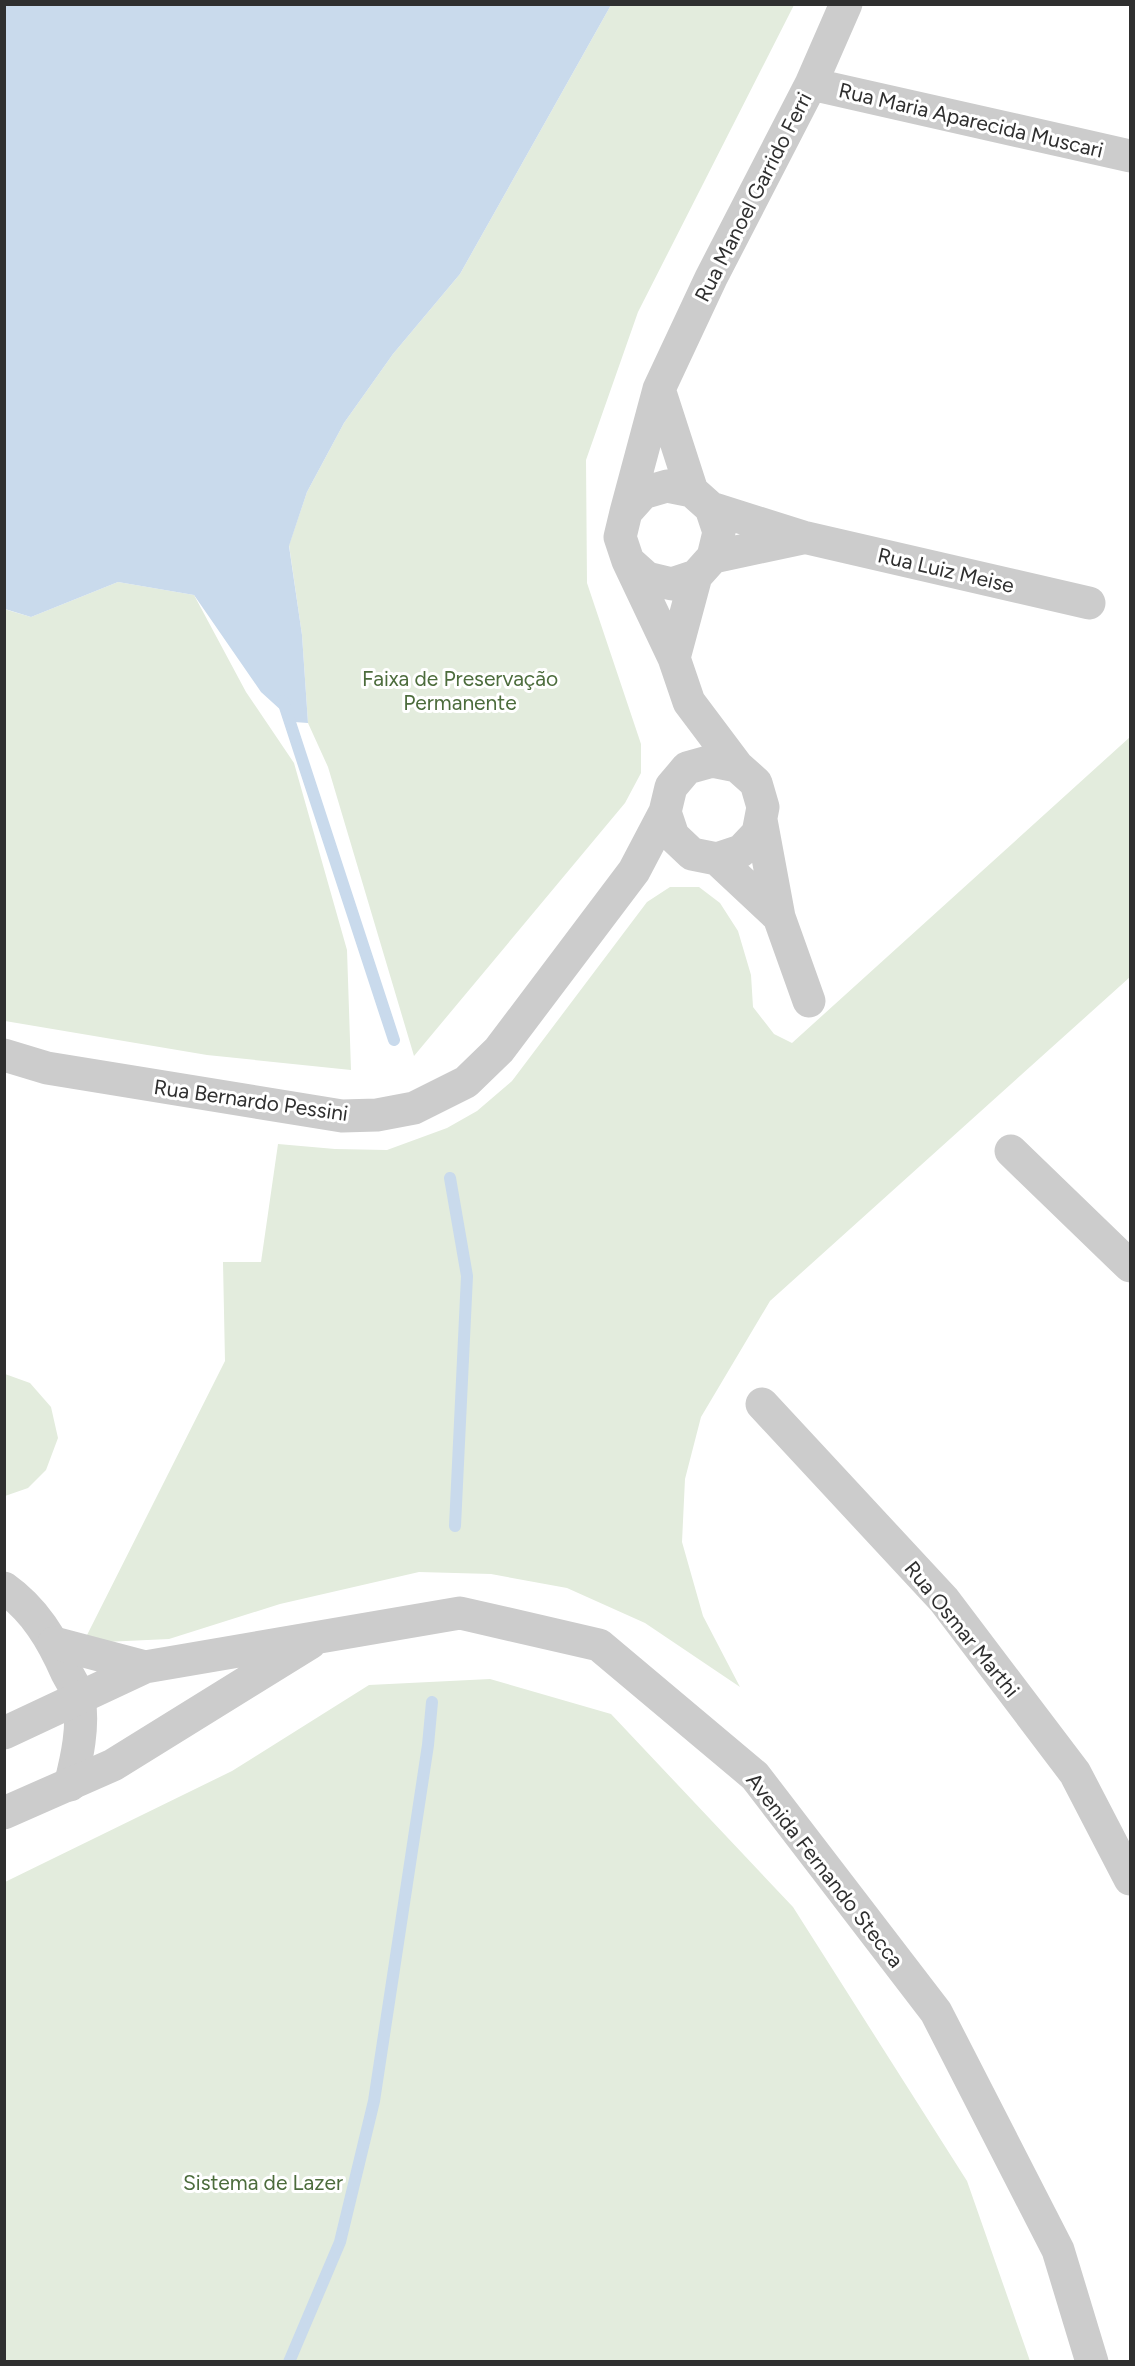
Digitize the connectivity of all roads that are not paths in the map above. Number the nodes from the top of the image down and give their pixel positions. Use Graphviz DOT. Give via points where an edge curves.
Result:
graph roads {
  1 [pos="846,4"];
  2 [pos="811,84"];
  3 [pos="1131,156"];
  4 [pos="659,389"];
  5 [pos="701,500"];
  6 [pos="626,513"];
  7 [pos="803,537"];
  8 [pos="628,561"];
  9 [pos="705,567"];
  10 [pos="1089,603"];
  11 [pos="674,658"];
  12 [pos="689,702"];
  13 [pos="737,766"];
  14 [pos="687,768"];
  15 [pos="665,812"];
  16 [pos="761,820"];
  17 [pos="704,856"];
  18 [pos="634,871"];
  19 [pos="779,917"];
  20 [pos="809,1001"];
  21 [pos="4,1055"];
  22 [pos="47,1068"];
  23 [pos="4,1079"];
  24 [pos="1011,1152"];
  25 [pos="1131,1266"];
  26 [pos="762,1404"];
  27 [pos="4,1588"];
  28 [pos="325,1635"];
  29 [pos="54,1643"];
  30 [pos="145,1667"];
  31 [pos="79,1697"];
  32 [pos="4,1733"];
  33 [pos="70,1785"];
  34 [pos="4,1813"];
  35 [pos="1131,1879"];
  36 [pos="1092,2361"];
  1 -- 2 [label="street, Rua Manoel Garrido Ferri"];
  2 -- 3 [label="street, Rua Maria Aparecida Muscari"];
  2 -- 4 [label="street, Rua Manoel Garrido Ferri"];
  4 -- 5 [label="street"];
  4 -- 6 [label="street, Rua Manoel Garrido Ferri"];
  5 -- 6 [label="street" via="667,486 643,494"];
  5 -- 7 [label="street, Rua Luiz Meise"];
  5 -- 9 [label="street" via="719,532"];
  6 -- 8 [label="street, Rua Manoel Garrido Ferri" via="620,537"];
  7 -- 9 [label="street, Rua Luiz Meise"];
  7 -- 10 [label="street, Rua Luiz Meise"];
  8 -- 9 [label="street" via="647,578 672,584"];
  8 -- 11 [label="street, Rua Manoel Garrido Ferri"];
  9 -- 11 [label="street"];
  11 -- 12 [label="street, Rua Manoel Garrido Ferri"];
  12 -- 13 [label="street, Rua Manoel Garrido Ferri"];
  12 -- 14 [label="street, Rua Manoel Garrido Ferri"];
  13 -- 14 [label="street" via="712,761"];
  13 -- 16 [label="street, Rua Manoel Garrido Ferri" via="756,783 764,807"];
  14 -- 15 [label="street" via="671,787"];
  15 -- 17 [label="street, Rua Manoel Garrido Ferri" via="673,836"];
  15 -- 18 [label="street, Rua Bernardo Pessini"];
  16 -- 17 [label="street" via="758,833 741,851"];
  16 -- 19 [label="street, Rua Manoel Garrido Ferri"];
  17 -- 18 [label="street"];
  17 -- 19 [label="street, Rua Manoel Garrido Ferri"];
  18 -- 22 [label="street, Rua Bernardo Pessini" via="498,1050 466,1082 414,1108 342,1116"];
  19 -- 20 [label="street, Rua Manoel Garrido Ferri"];
  21 -- 22 [label="street, Rua Bernardo Pessini"];
  22 -- 23 [label="street, Rua Bernardo Pessini"];
  24 -- 25 [label="street"];
  26 -- 35 [label="street, Rua Osmar Marthi" via="944,1600 1075,1773"];
  27 -- 29 [label="street" via="19,1598"];
  28 -- 30 [label="street, Avenida Fernando Stecca"];
  28 -- 33 [label="street" via="113,1765"];
  28 -- 36 [label="street, Avenida Fernando Stecca" via="460,1613 599,1645 755,1776 936,2012 1058,2250"];
  29 -- 30 [label="street"];
  29 -- 31 [label="street"];
  30 -- 31 [label="street"];
  31 -- 32 [label="street"];
  31 -- 33 [label="street" via="79,1747"];
  33 -- 34 [label="street"];
}
